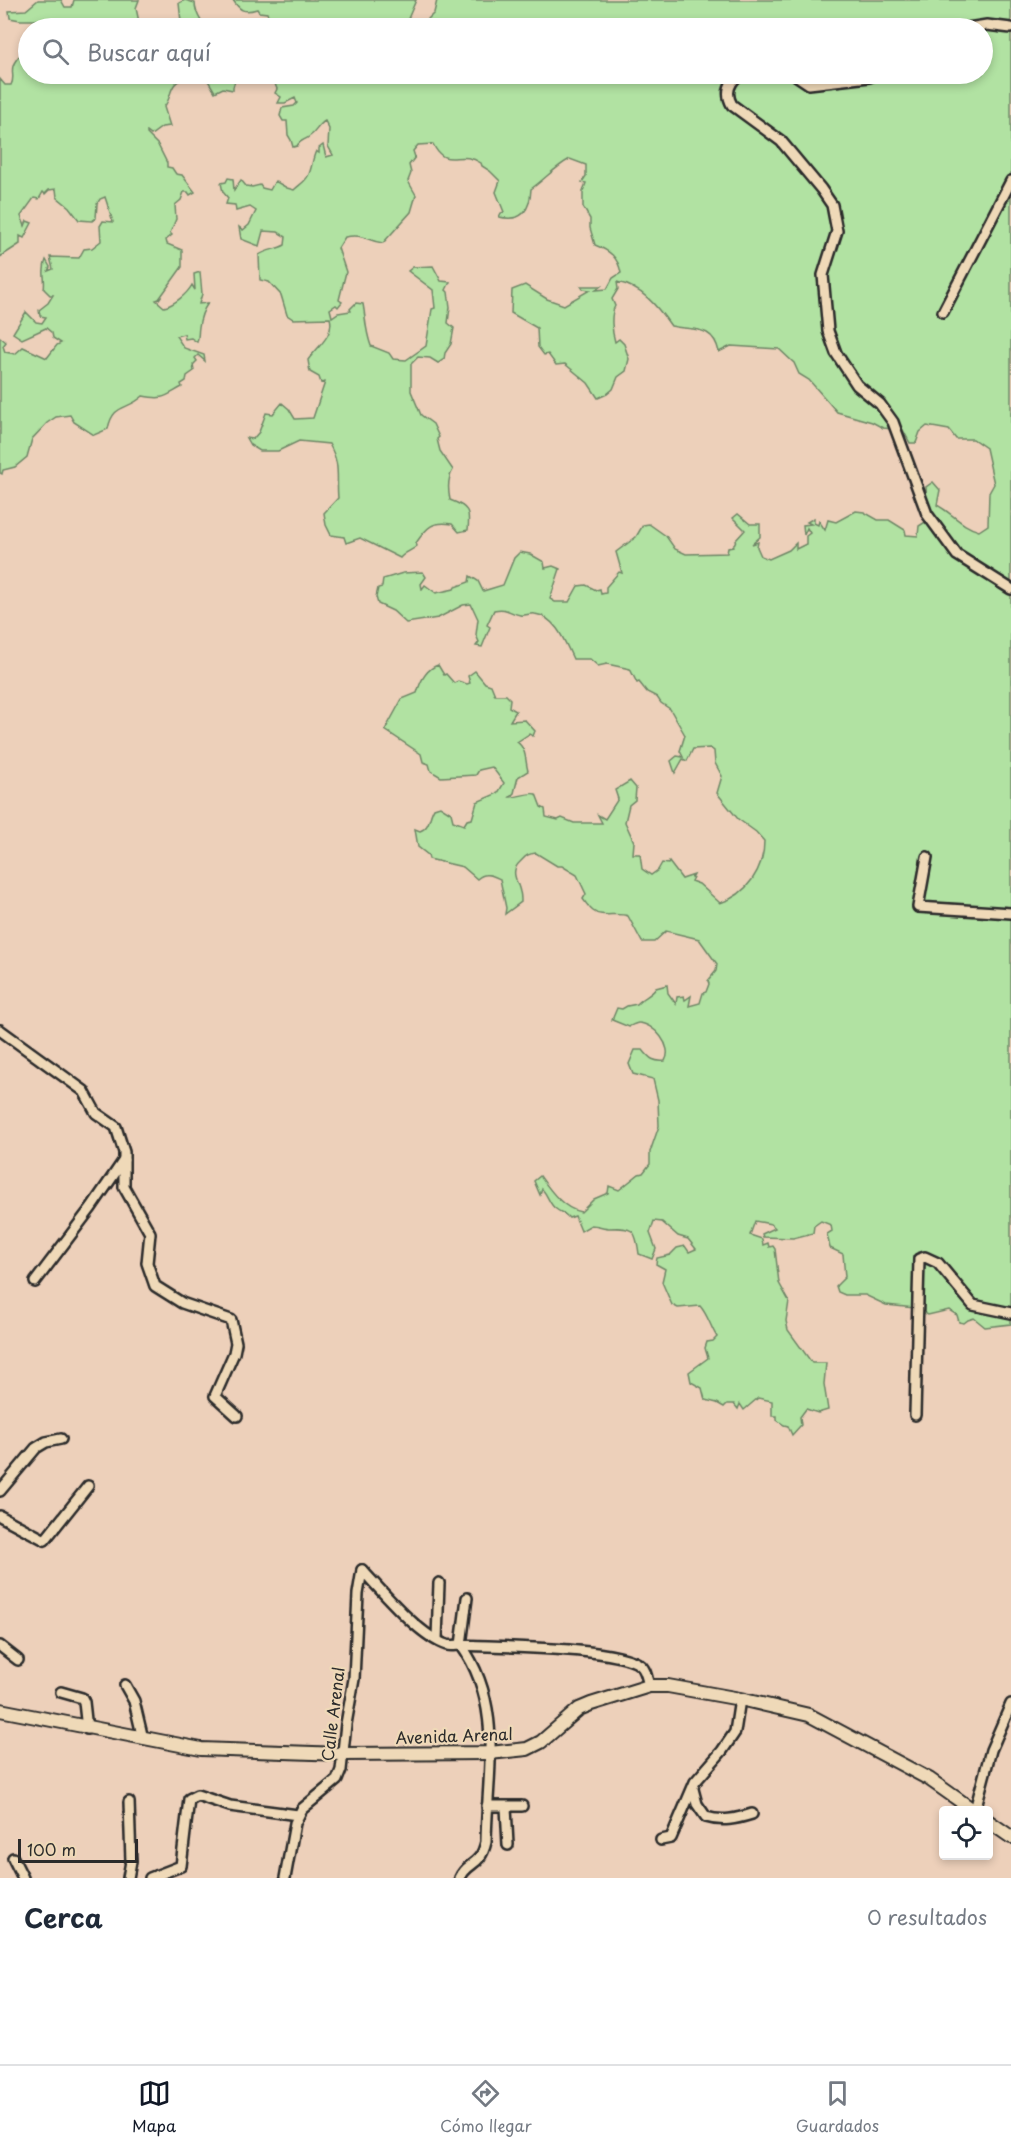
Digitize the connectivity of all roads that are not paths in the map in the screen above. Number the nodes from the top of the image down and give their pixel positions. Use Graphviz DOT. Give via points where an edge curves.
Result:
graph roads {
  1 [pos="993,26"];
  2 [pos="1011,28"];
  3 [pos="732,84"];
  4 [pos="1011,181"];
  5 [pos="943,312"];
  6 [pos="1011,589"];
  7 [pos="927,857"];
  8 [pos="1011,913"];
  9 [pos="0,1030"];
  10 [pos="124,1160"];
  11 [pos="35,1282"];
  12 [pos="1011,1313"];
  13 [pos="915,1415"];
  14 [pos="237,1416"];
  15 [pos="61,1439"];
  16 [pos="88,1486"];
  17 [pos="0,1491"];
  18 [pos="0,1516"];
  19 [pos="439,1582"];
  20 [pos="467,1598"];
  21 [pos="437,1639"];
  22 [pos="0,1646"];
  23 [pos="461,1646"];
  24 [pos="18,1660"];
  25 [pos="125,1685"];
  26 [pos="649,1686"];
  27 [pos="61,1692"];
  28 [pos="740,1699"];
  29 [pos="1011,1704"];
  30 [pos="0,1710"];
  31 [pos="87,1729"];
  32 [pos="143,1739"];
  33 [pos="490,1753"];
  34 [pos="342,1754"];
  35 [pos="693,1787"];
  36 [pos="129,1802"];
  37 [pos="487,1806"];
  38 [pos="522,1806"];
  39 [pos="968,1806"];
  40 [pos="975,1806"];
  41 [pos="506,1807"];
  42 [pos="752,1814"];
  43 [pos="298,1815"];
  44 [pos="993,1824"];
  45 [pos="1011,1837"];
  46 [pos="661,1840"];
  47 [pos="508,1845"];
  48 [pos="13,1858"];
  49 [pos="23,1878"];
  50 [pos="128,1878"];
  51 [pos="150,1878"];
  52 [pos="285,1878"];
  53 [pos="460,1878"];
  1 -- 2 [label="street"];
  3 -- 6 [label="street" via="728,90 732,105 781,141 832,205 837,231 823,275 828,331 836,354 857,385 880,404 893,422 927,514 957,555"];
  4 -- 5 [label="street"];
  7 -- 8 [label="street" via="918,907"];
  9 -- 10 [label="street" via="84,1091 96,1113 116,1127"];
  10 -- 11 [label="street"];
  10 -- 14 [label="street" via="124,1186 150,1233 147,1263 156,1286 182,1303 231,1320 234,1353 215,1396"];
  12 -- 13 [label="street" via="973,1305 938,1263 925,1257 919,1259"];
  15 -- 17 [label="street" via="36,1448"];
  16 -- 18 [label="street" via="45,1540"];
  19 -- 21 [label="street"];
  20 -- 23 [label="street"];
  21 -- 23 [label="street"];
  21 -- 34 [label="street, Calle Arenal" via="386,1598 362,1570 354,1679"];
  22 -- 24 [label="street"];
  23 -- 26 [label="street" via="521,1647 623,1657 641,1665"];
  23 -- 33 [label="street" via="485,1697 490,1718"];
  25 -- 32 [label="street" via="134,1701"];
  26 -- 28 [label="street, Avenida Arenal"];
  26 -- 33 [label="street, Avenida Arenal" via="579,1709 541,1742 526,1749"];
  27 -- 31 [label="street" via="82,1698"];
  28 -- 35 [label="street" via="735,1732"];
  28 -- 39 [label="street, Avenida Arenal" via="809,1714 929,1779"];
  29 -- 40 [label="street" via="991,1750"];
  30 -- 31 [label="street, Avenida Arenal"];
  31 -- 32 [label="street, Avenida Arenal"];
  32 -- 34 [label="street, Avenida Arenal" via="201,1749"];
  33 -- 34 [label="street, Avenida Arenal"];
  33 -- 37 [label="street"];
  34 -- 43 [label="street, Calle Arenal" via="337,1780"];
  35 -- 42 [label="street" via="697,1804 706,1817 736,1820"];
  35 -- 46 [label="street" via="671,1838"];
  36 -- 50 [label="street"];
  37 -- 41 [label="street"];
  37 -- 53 [label="street" via="484,1851 481,1859 463,1871"];
  38 -- 41 [label="street"];
  41 -- 47 [label="street"];
  43 -- 51 [label="street" via="230,1806 196,1795 189,1799 181,1866"];
  43 -- 52 [label="street"];
  44 -- 45 [label="street"];
  48 -- 49 [label="street"];
}
